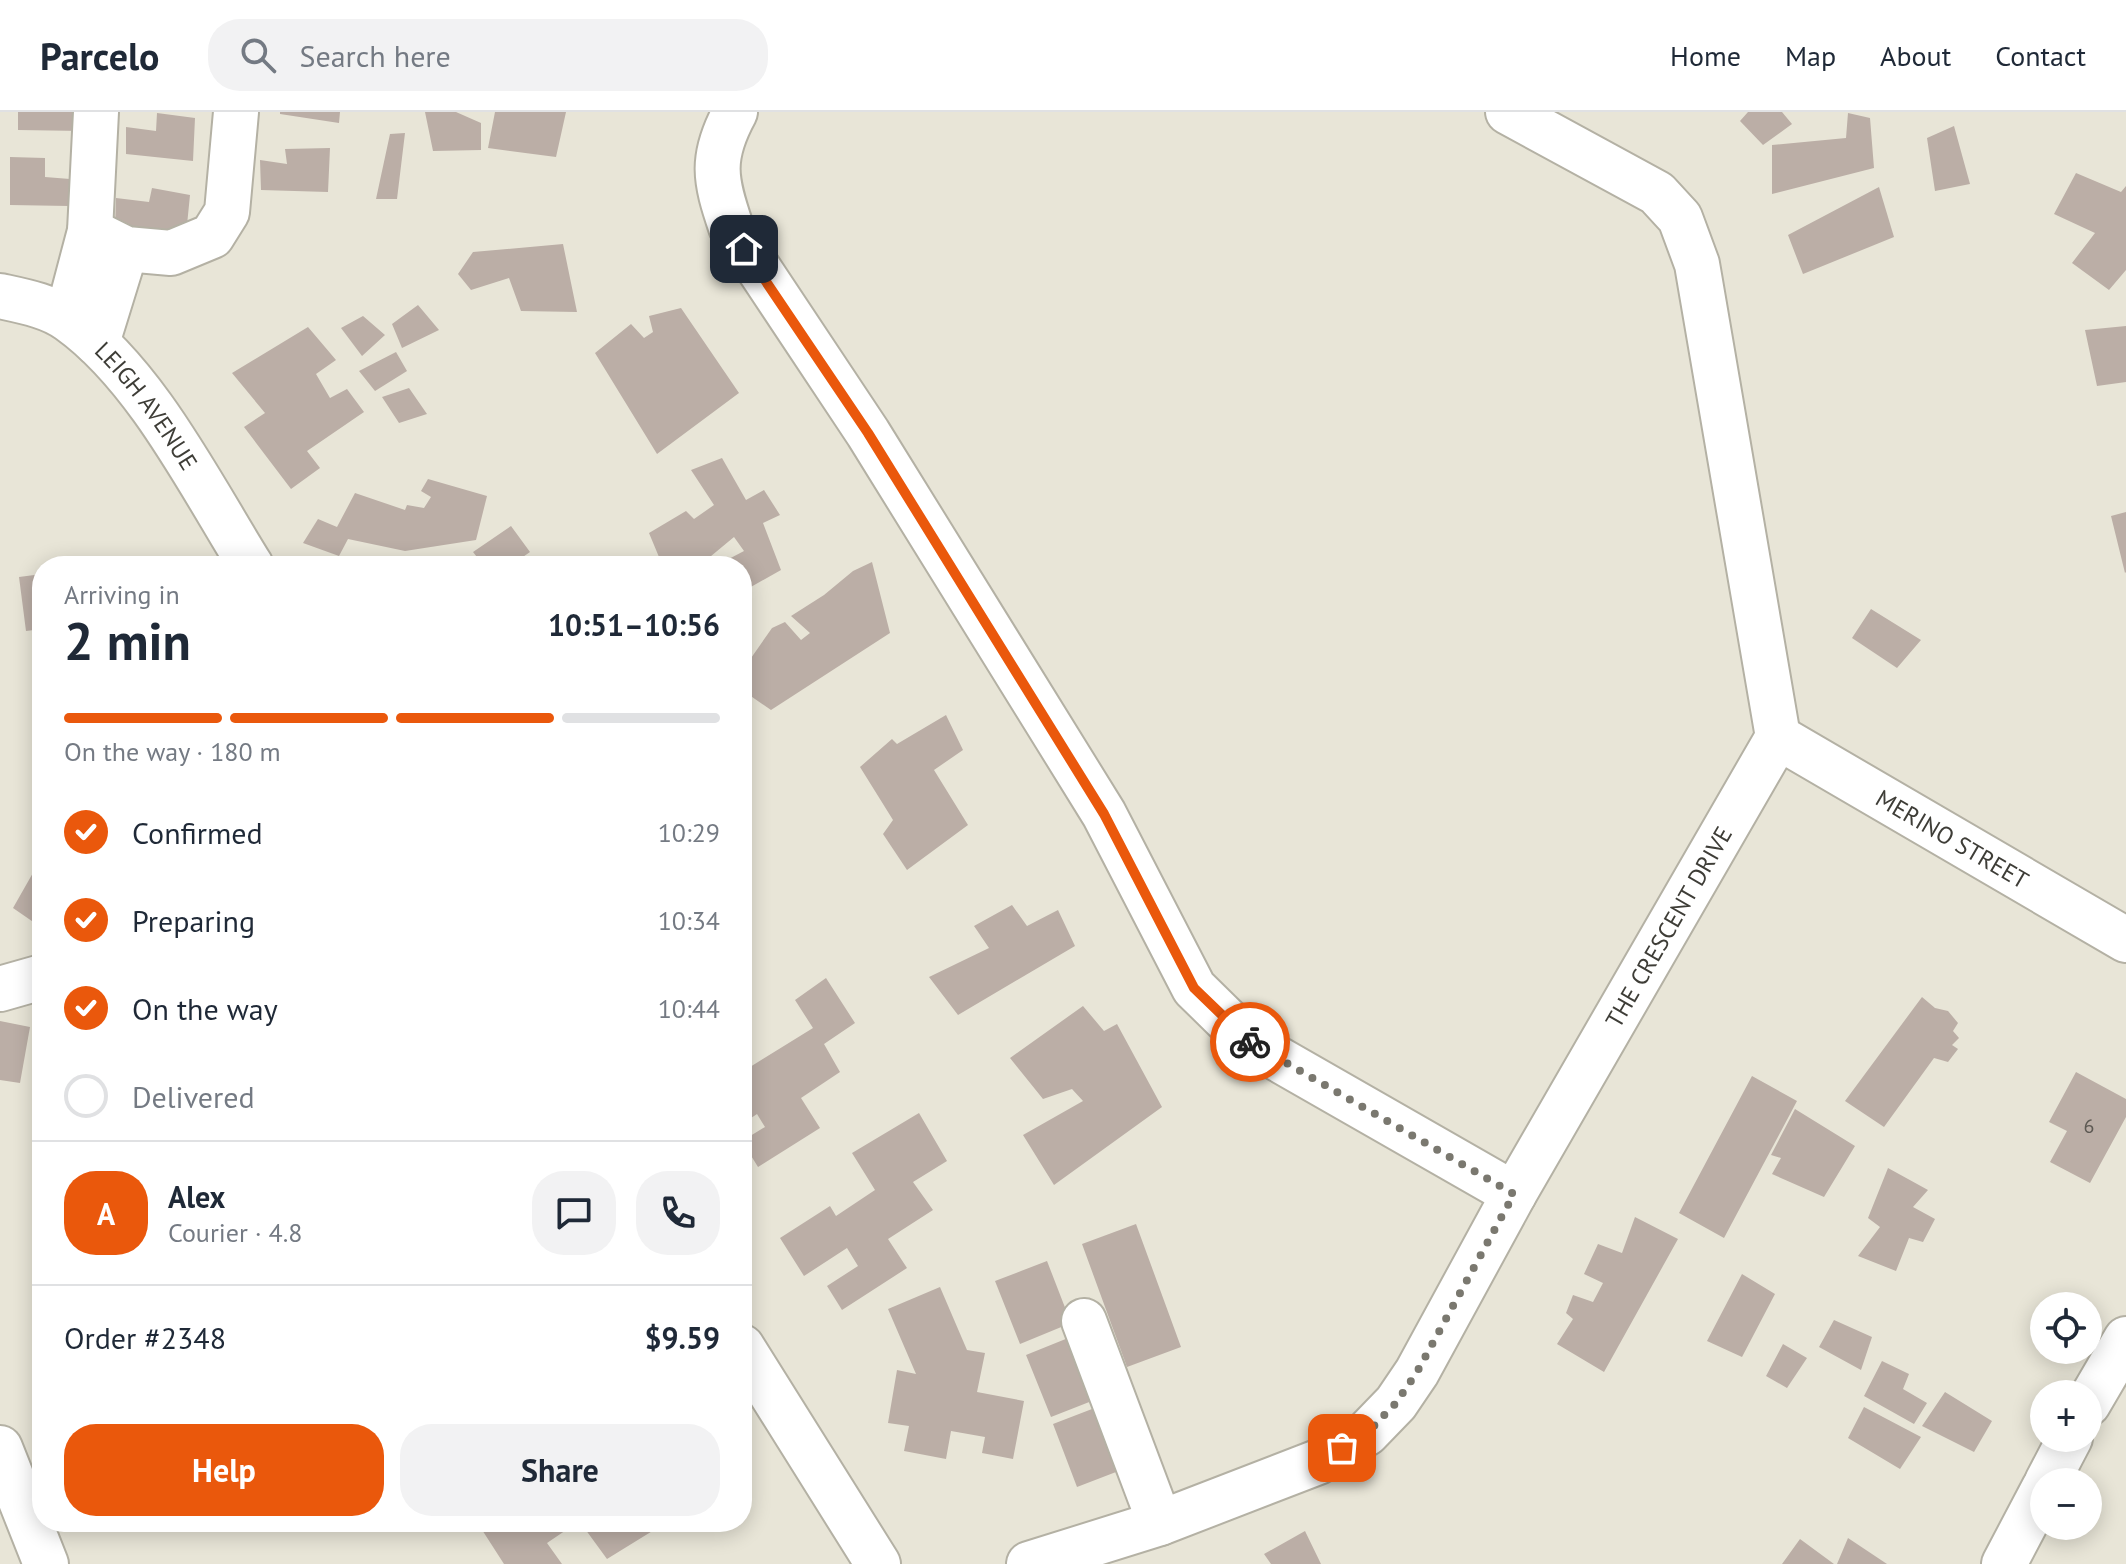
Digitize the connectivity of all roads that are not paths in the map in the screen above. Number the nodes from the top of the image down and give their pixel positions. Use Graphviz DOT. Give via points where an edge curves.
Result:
graph roads {
  1 [pos="96,112"];
  2 [pos="236,112"];
  3 [pos="735,112"];
  4 [pos="1508,112"];
  5 [pos="108,240"];
  6 [pos="0,296"];
  7 [pos="82,331"];
  8 [pos="245,556"];
  9 [pos="1778,737"];
  10 [pos="2126,940"];
  11 [pos="32,980"];
  12 [pos="0,989"];
  13 [pos="1514,1194"];
  14 [pos="1084,1321"];
  15 [pos="2126,1339"];
  16 [pos="752,1363"];
  17 [pos="2102,1380"];
  18 [pos="0,1448"];
  19 [pos="2030,1515"];
  20 [pos="13,1519"];
  21 [pos="1160,1523"];
  22 [pos="46,1564"];
  23 [pos="878,1564"];
  24 [pos="1029,1564"];
  25 [pos="2004,1564"];
  1 -- 5 [label="street"];
  2 -- 5 [label="street" via="227,212 212,236 171,253"];
  3 -- 13 [label="street" via="716,160 719,192 731,227 868,433 1104,814 1194,988 1246,1039"];
  4 -- 9 [label="street" via="1657,193 1684,227 1697,264"];
  5 -- 7 [label="street"];
  6 -- 7 [label="street, LEIGH AVENUE" via="34,304"];
  7 -- 8 [label="street, LEIGH AVENUE" via="152,407"];
  9 -- 10 [label="street, MERINO STREET"];
  9 -- 13 [label="street, THE CRESCENT DRIVE"];
  11 -- 12 [label="street"];
  13 -- 21 [label="street, THE CRESCENT DRIVE" via="1417,1372 1367,1433 1318,1462"];
  14 -- 21 [label="street"];
  15 -- 17 [label="street"];
  16 -- 23 [label="street"];
  18 -- 20 [label="street"];
  19 -- 25 [label="street"];
  20 -- 22 [label="street"];
  21 -- 24 [label="street, THE CRESCENT DRIVE"];
}
